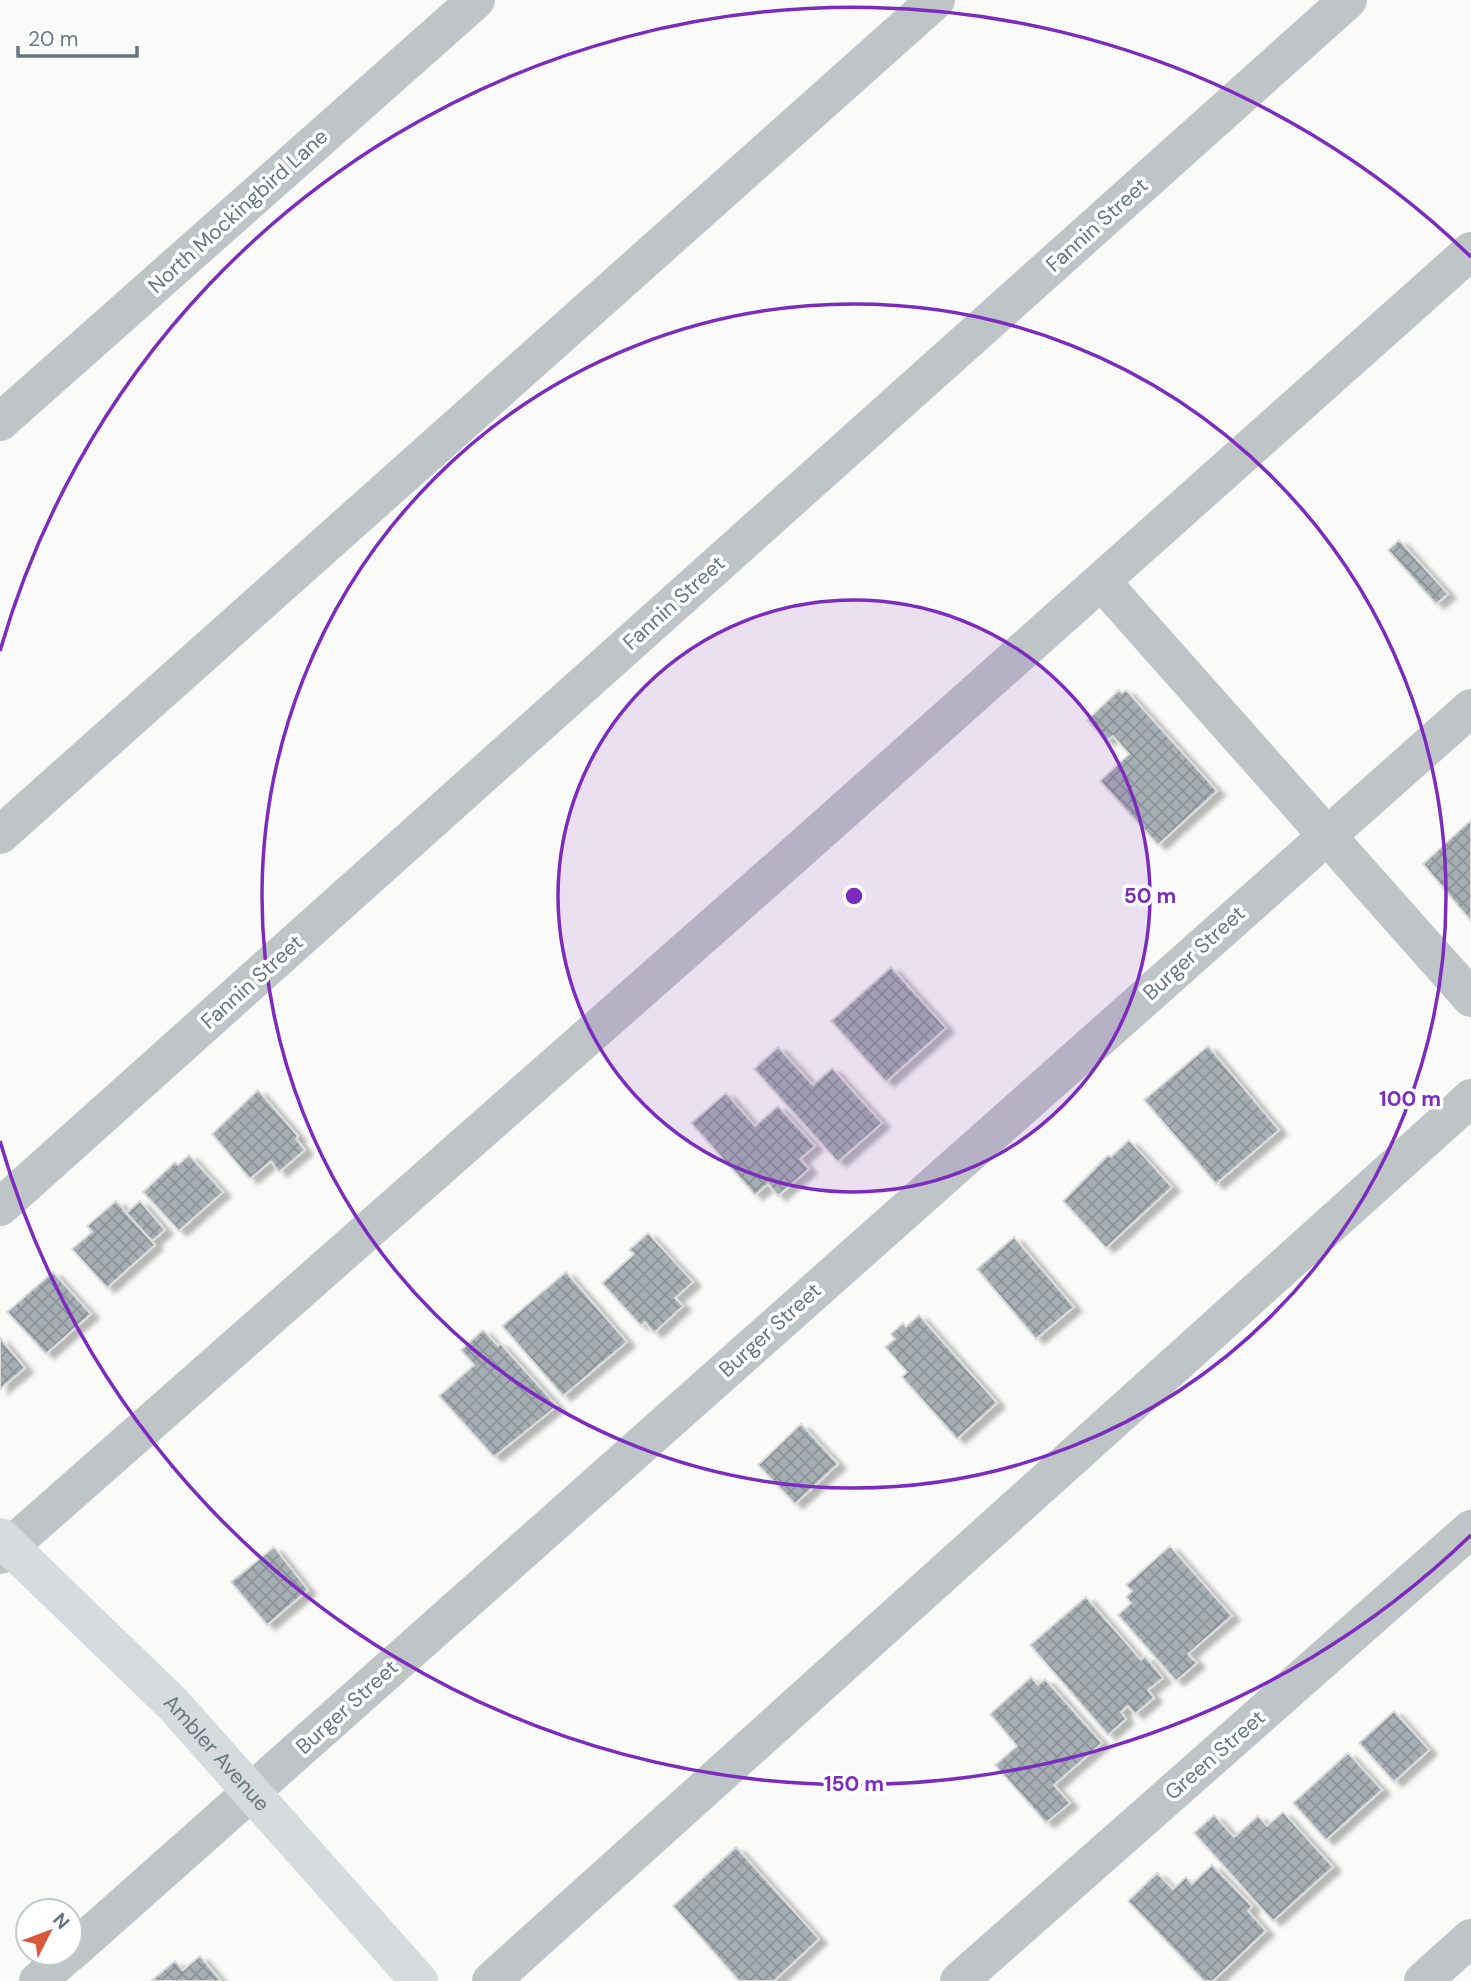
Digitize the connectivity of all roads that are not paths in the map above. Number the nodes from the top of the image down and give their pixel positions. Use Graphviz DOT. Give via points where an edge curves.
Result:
graph roads {
  1 [pos="476,0"];
  2 [pos="936,0"];
  3 [pos="1348,0"];
  4 [pos="1471,251"];
  5 [pos="0,422"];
  6 [pos="1101,581"];
  7 [pos="1471,708"];
  8 [pos="0,835"];
  9 [pos="1326,837"];
  10 [pos="1471,998"];
  11 [pos="1471,1098"];
  12 [pos="0,1207"];
  13 [pos="1471,1529"];
  14 [pos="3,1546"];
  15 [pos="250,1792"];
  16 [pos="1471,1938"];
  17 [pos="84,1940"];
  18 [pos="54,1967"];
  19 [pos="38,1981"];
  20 [pos="419,1981"];
  21 [pos="491,1981"];
  22 [pos="959,1981"];
  23 [pos="1423,1981"];
  1 -- 5 [label="street, North Mockingbird Lane"];
  2 -- 8 [label="street"];
  3 -- 12 [label="street, Fannin Street"];
  4 -- 6 [label="street"];
  6 -- 9 [label="street"];
  6 -- 14 [label="street"];
  7 -- 9 [label="street, Burger Street"];
  9 -- 10 [label="street"];
  9 -- 15 [label="street, Burger Street"];
  11 -- 21 [label="street"];
  13 -- 22 [label="street, Green Street"];
  14 -- 15 [label="main road, Ambler Avenue" via="173,1704"];
  15 -- 17 [label="street, Burger Street"];
  15 -- 20 [label="main road, Ambler Avenue"];
  16 -- 23 [label="street"];
  18 -- 19 [label="street, Burger Street"];
}
